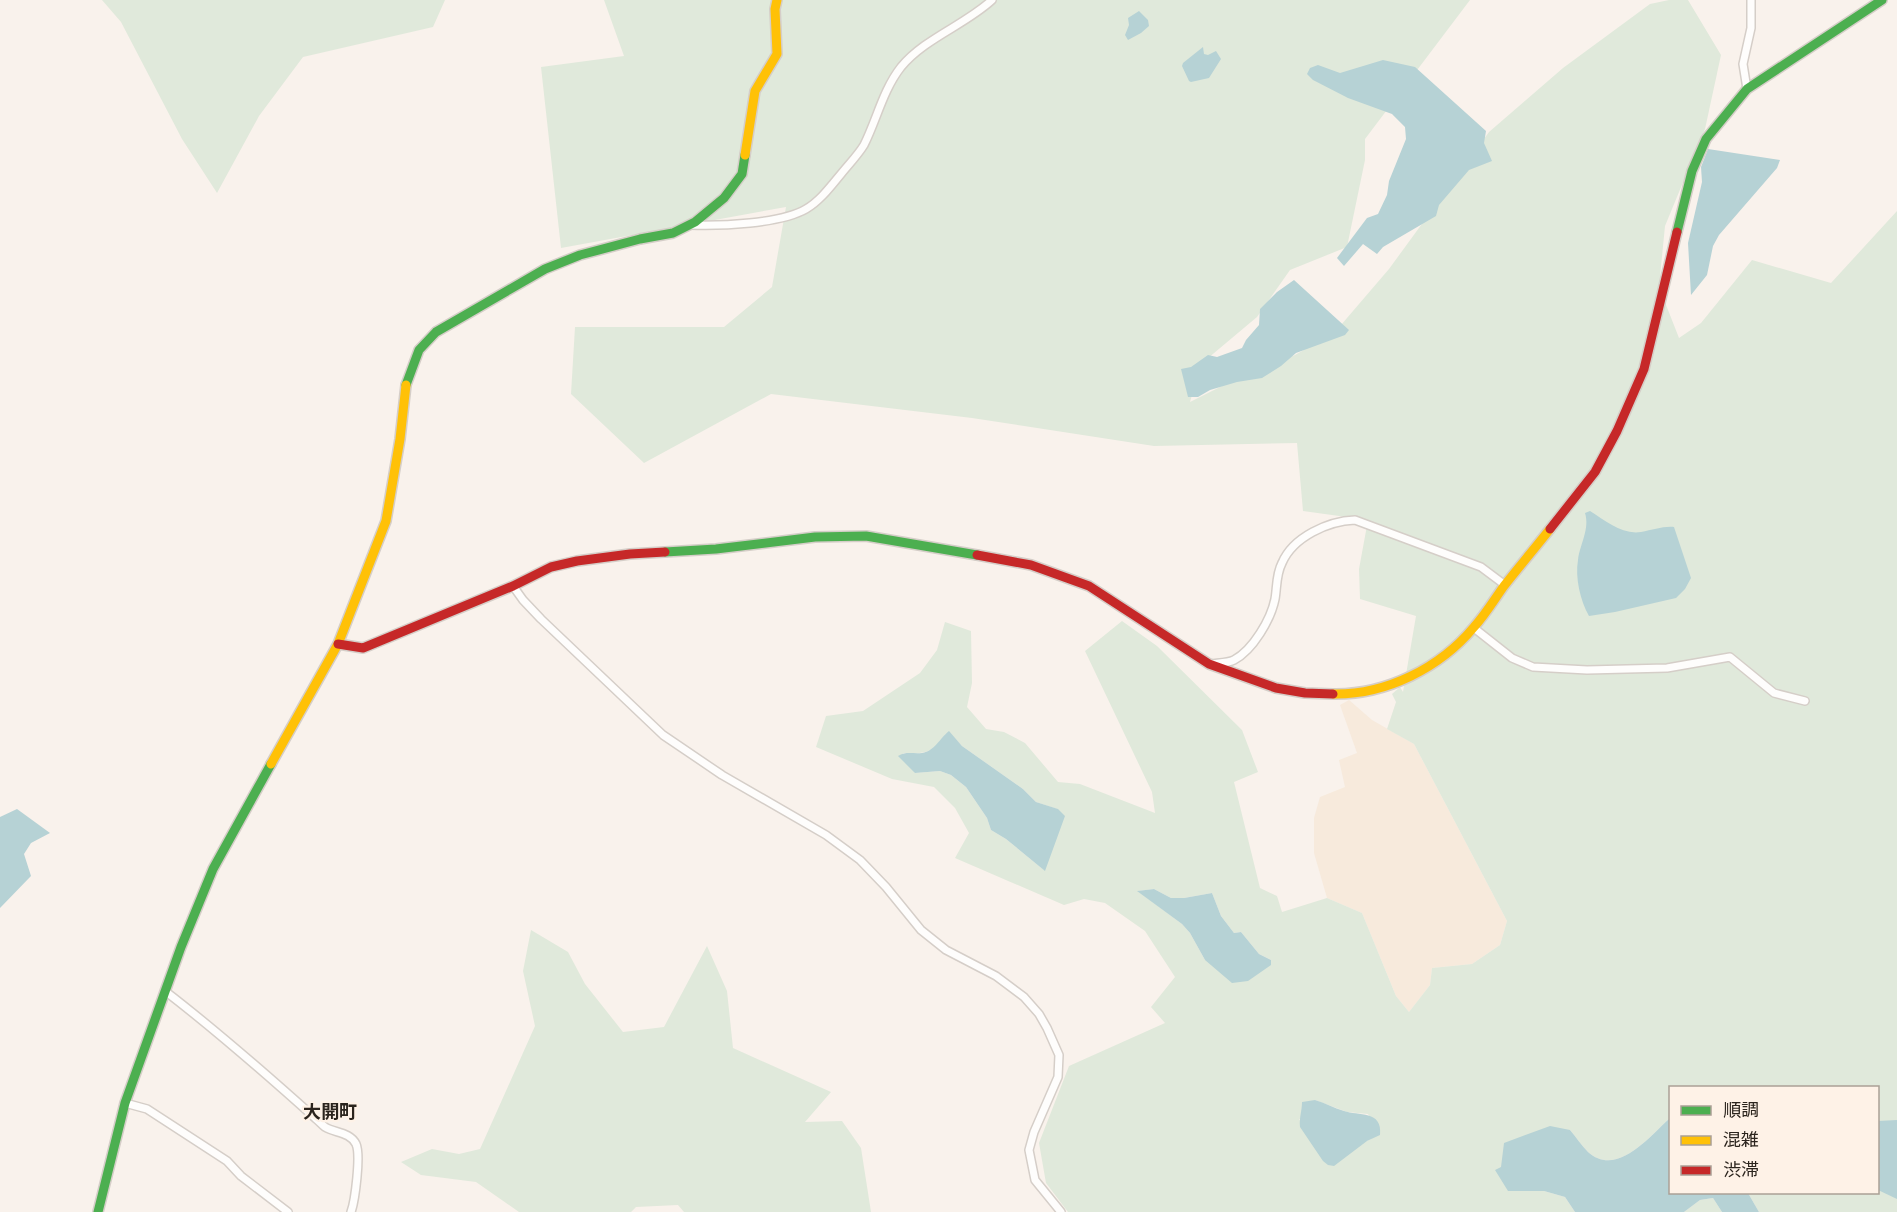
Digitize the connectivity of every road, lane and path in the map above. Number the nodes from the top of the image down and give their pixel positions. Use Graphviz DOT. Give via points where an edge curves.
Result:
graph roads {
  1 [pos="777,0"];
  2 [pos="992,0"];
  3 [pos="1751,0"];
  4 [pos="1882,0"];
  5 [pos="1747,89"];
  6 [pos="690,225"];
  7 [pos="1505,585"];
  8 [pos="513,586"];
  9 [pos="1474,628"];
  10 [pos="338,644"];
  11 [pos="1209,664"];
  12 [pos="1805,701"];
  13 [pos="165,991"];
  14 [pos="124,1103"];
  15 [pos="98,1212"];
  16 [pos="288,1212"];
  17 [pos="351,1212"];
  18 [pos="1061,1212"];
  1 -- 6 [label="street" via="777,54 755,91 742,174 724,198"];
  2 -- 6 [label="street" via="913,55 901,68 885,93 862,148 808,208 787,218"];
  3 -- 5 [label="street" via="1743,64"];
  4 -- 5 [label="street"];
  5 -- 7 [label="street" via="1706,139 1692,171 1644,369 1617,431 1595,472"];
  6 -- 10 [label="street" via="673,233 580,255 545,269 436,332 419,350 406,384 386,520"];
  7 -- 9 [label="street"];
  7 -- 11 [label="street" via="1480,567 1355,520 1339,521 1293,546 1282,562 1269,617 1248,647 1234,660"];
  8 -- 10 [label="street" via="363,648"];
  8 -- 11 [label="street" via="551,567 577,561 815,537 866,536 1031,565 1089,586"];
  8 -- 18 [label="street" via="541,619 663,735 860,860 921,930 946,950 996,976 1039,1014 1059,1054 1058,1077 1029,1150 1035,1180"];
  9 -- 11 [label="street" via="1442,658 1410,677 1384,687 1344,694 1276,688"];
  9 -- 12 [label="street" via="1512,658 1533,667 1667,668 1730,657 1774,693"];
  10 -- 13 [label="street" via="213,869"];
  13 -- 14 [label="street"];
  13 -- 17 [label="street" via="326,1127 351,1137 358,1154"];
  14 -- 15 [label="street"];
  14 -- 16 [label="street" via="147,1109 227,1161"];
}
